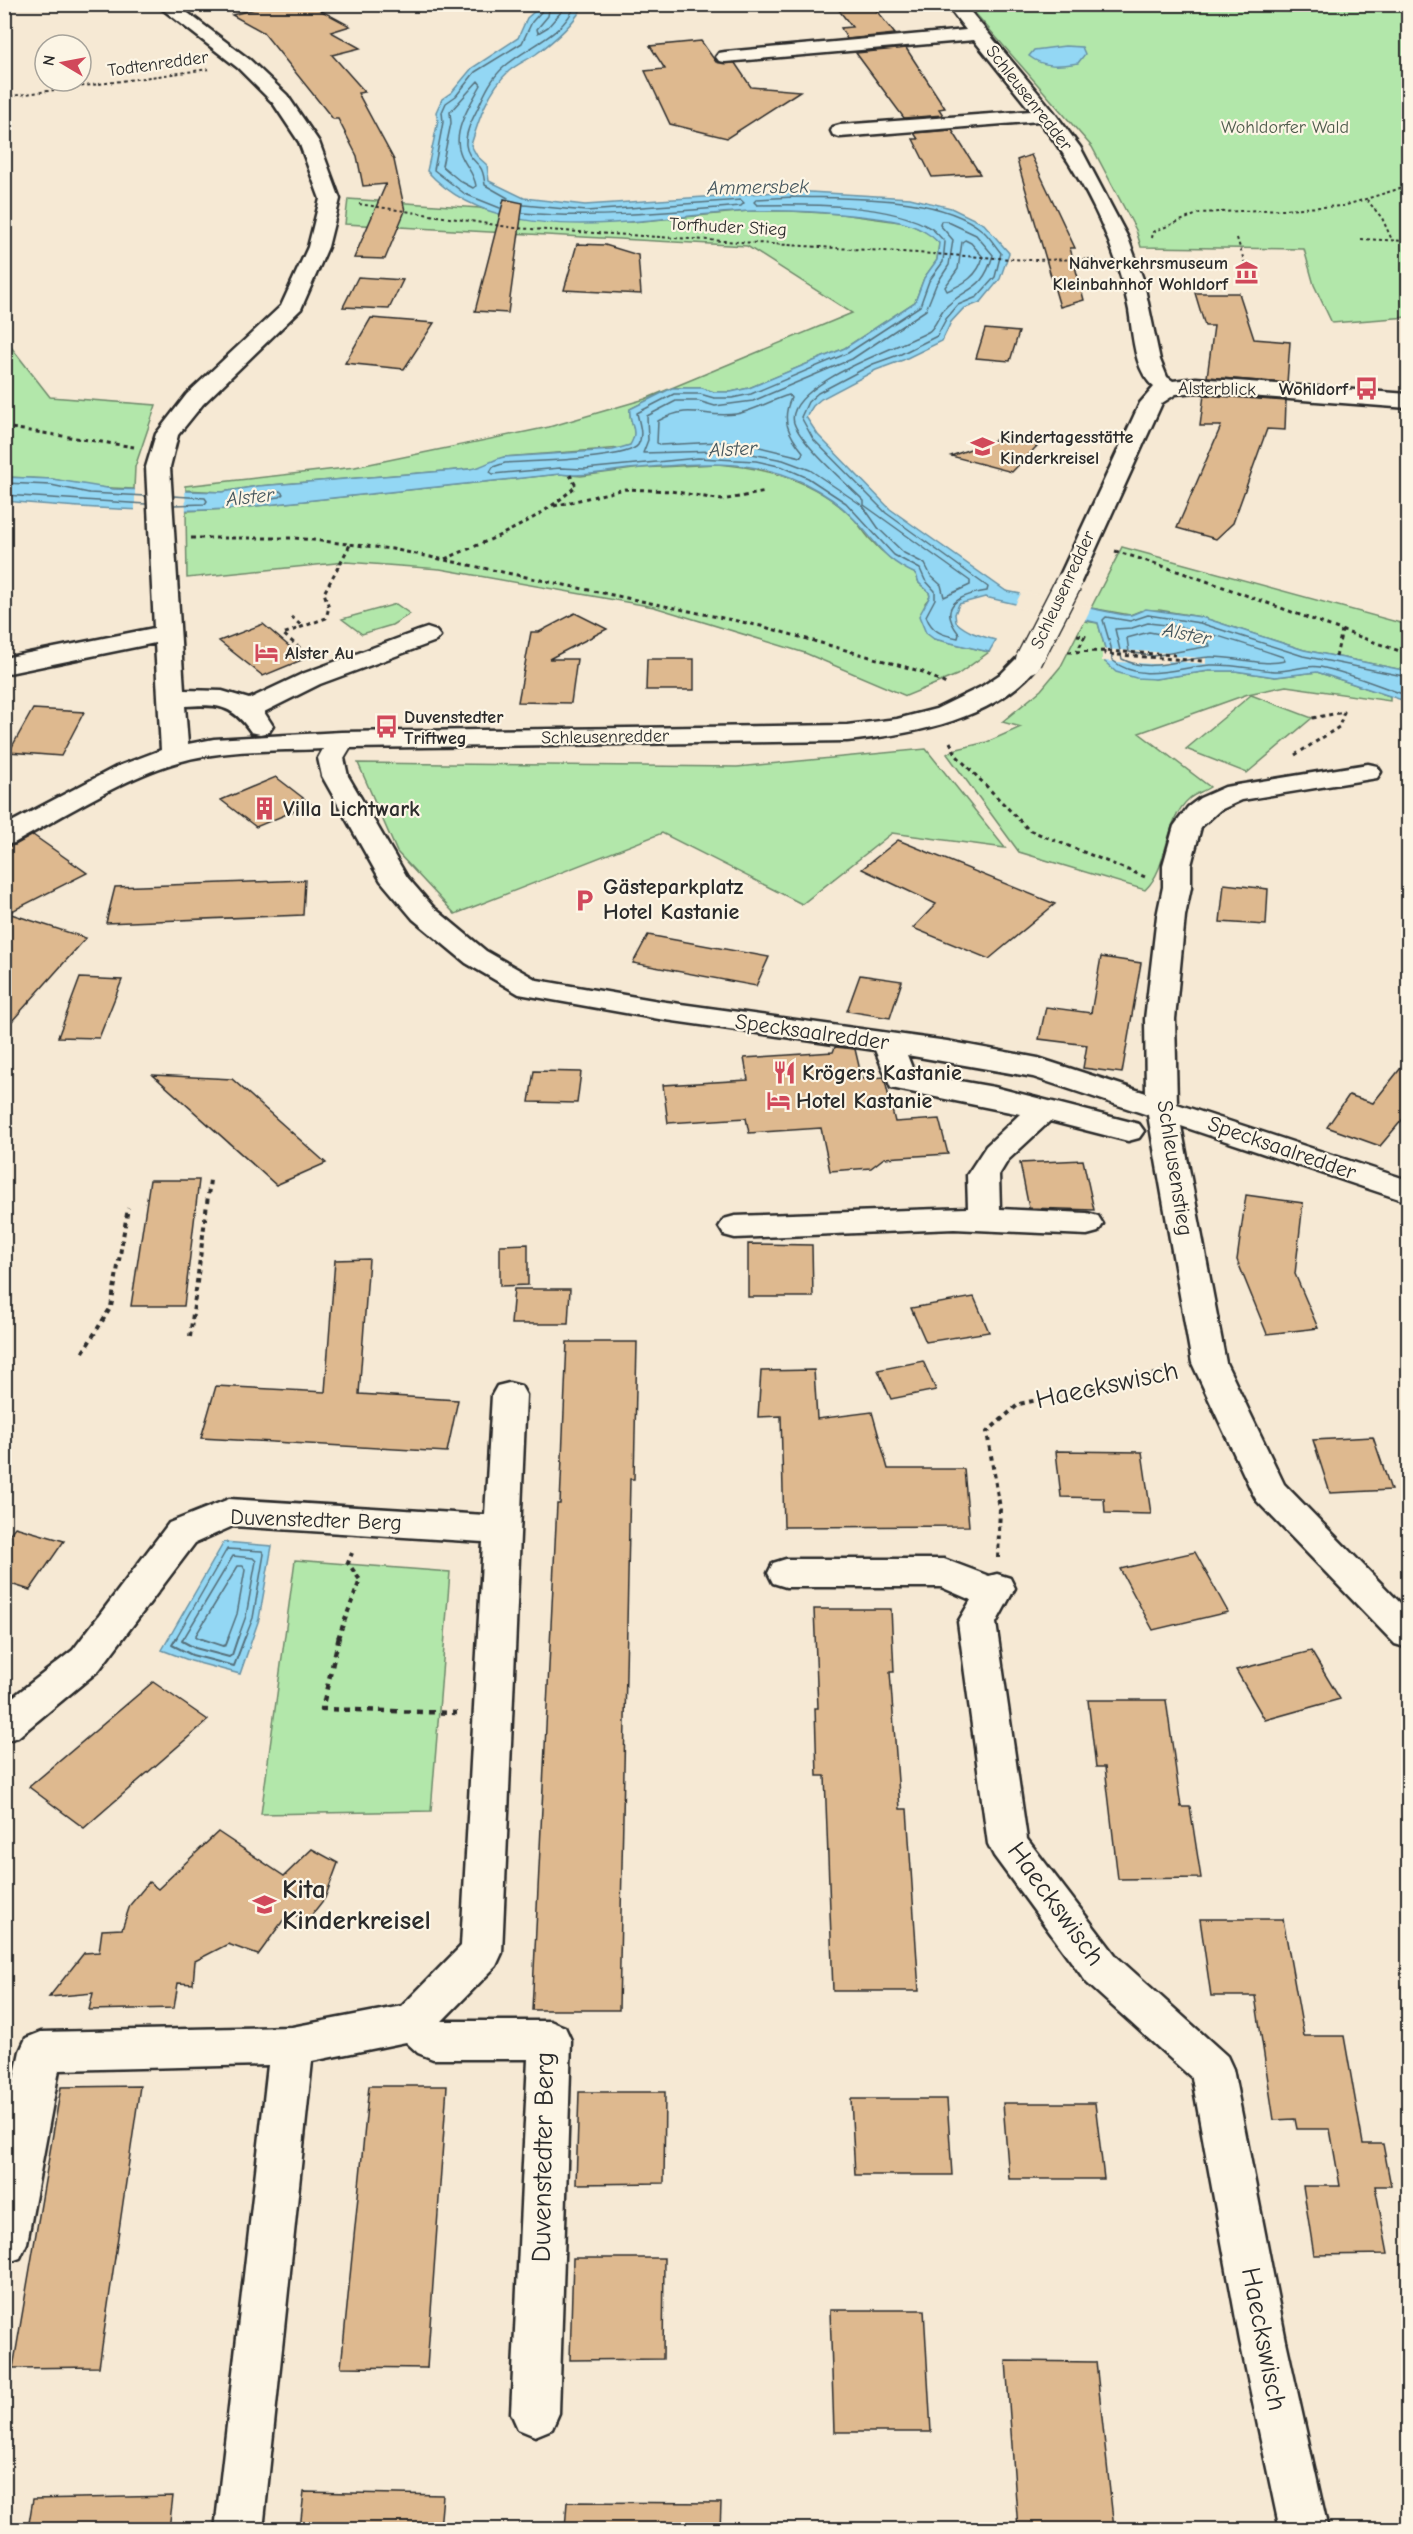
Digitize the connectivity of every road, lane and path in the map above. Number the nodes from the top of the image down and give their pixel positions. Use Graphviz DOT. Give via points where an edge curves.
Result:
graph roads {
  1 [pos="164,4"];
  2 [pos="954,4"];
  3 [pos="980,34"];
  4 [pos="725,57"];
  5 [pos="244,64"];
  6 [pos="4,97"];
  7 [pos="1046,115"];
  8 [pos="840,131"];
  9 [pos="1408,186"];
  10 [pos="330,199"];
  11 [pos="1367,200"];
  12 [pos="1152,238"];
  13 [pos="1237,238"];
  14 [pos="1361,239"];
  15 [pos="1392,240"];
  16 [pos="1408,241"];
  17 [pos="1126,258"];
  18 [pos="1245,264"];
  19 [pos="1168,388"];
  20 [pos="1408,401"];
  21 [pos="4,427"];
  22 [pos="160,459"];
  23 [pos="570,475"];
  24 [pos="766,492"];
  25 [pos="554,506"];
  26 [pos="161,537"];
  27 [pos="351,543"];
  28 [pos="1083,547"];
  29 [pos="444,559"];
  30 [pos="291,617"];
  31 [pos="303,627"];
  32 [pos="1342,630"];
  33 [pos="166,633"];
  34 [pos="427,636"];
  35 [pos="1085,636"];
  36 [pos="1105,651"];
  37 [pos="1408,654"];
  38 [pos="1175,655"];
  39 [pos="1336,657"];
  40 [pos="313,659"];
  41 [pos="1203,660"];
  42 [pos="4,666"];
  43 [pos="170,699"];
  44 [pos="977,701"];
  45 [pos="250,709"];
  46 [pos="940,717"];
  47 [pos="1311,718"];
  48 [pos="341,740"];
  49 [pos="260,743"];
  50 [pos="175,754"];
  51 [pos="1368,772"];
  52 [pos="1249,789"];
  53 [pos="4,837"];
  54 [pos="1177,887"];
  55 [pos="887,1042"];
  56 [pos="1162,1108"];
  57 [pos="1044,1109"];
  58 [pos="1128,1131"];
  59 [pos="210,1180"];
  60 [pos="1408,1191"];
  61 [pos="128,1208"];
  62 [pos="984,1220"];
  63 [pos="1087,1224"];
  64 [pos="735,1227"];
  65 [pos="190,1337"];
  66 [pos="83,1352"];
  67 [pos="1209,1362"];
  68 [pos="509,1395"];
  69 [pos="363,1521"];
  70 [pos="502,1530"];
  71 [pos="786,1574"];
  72 [pos="996,1591"];
  73 [pos="1408,1634"];
  74 [pos="493,1714"];
  75 [pos="4,1726"];
  76 [pos="414,2022"];
  77 [pos="292,2046"];
  78 [pos="4,2243"];
  79 [pos="535,2412"];
  80 [pos="239,2529"];
  81 [pos="1304,2529"];
  1 -- 5 [label="street"];
  2 -- 3 [label="street, Schleusenredder"];
  3 -- 4 [label="street"];
  3 -- 7 [label="street, Schleusenredder"];
  5 -- 6 [label="path, Todtenredder"];
  5 -- 10 [label="street" via="280,99 309,142"];
  7 -- 8 [label="street"];
  7 -- 17 [label="street, Schleusenredder" via="1070,147"];
  9 -- 11 [label="path"];
  10 -- 17 [label="path, Torfhuder Stieg" via="515,228 1029,260"];
  10 -- 22 [label="street" via="318,247 290,309 195,399 167,435"];
  11 -- 12 [label="path" via="1343,206 1200,213 1153,232"];
  11 -- 15 [label="path"];
  13 -- 18 [label="path"];
  14 -- 15 [label="path"];
  15 -- 16 [label="path"];
  17 -- 19 [label="street, Schleusenredder" via="1151,366 1158,380"];
  19 -- 20 [label="street, Alsterblick" via="1196,385"];
  19 -- 28 [label="street, Schleusenredder" via="1154,397"];
  21 -- 22 [label="path"];
  22 -- 26 [label="street"];
  23 -- 25 [label="path" via="576,486"];
  24 -- 25 [label="path" via="722,500 671,491 625,489"];
  25 -- 29 [label="path" via="528,524"];
  26 -- 27 [label="path" via="261,537"];
  26 -- 33 [label="street"];
  27 -- 29 [label="path"];
  27 -- 31 [label="path" via="324,593 329,607 326,618"];
  28 -- 32 [label="path" via="1119,552 1182,570"];
  28 -- 44 [label="street, Schleusenredder, bridge" via="1029,660 1006,682"];
  29 -- 44 [label="path" via="761,626 923,672"];
  30 -- 31 [label="path"];
  31 -- 40 [label="path" via="283,634"];
  32 -- 37 [label="path"];
  32 -- 39 [label="path"];
  33 -- 42 [label="street"];
  33 -- 43 [label="street"];
  34 -- 45 [label="street" via="311,679"];
  35 -- 36 [label="path" via="1077,653"];
  36 -- 38 [label="path"];
  36 -- 41 [label="path" via="1104,654"];
  43 -- 45 [label="street" via="216,697"];
  43 -- 50 [label="street"];
  44 -- 46 [label="street, Schleusenredder"];
  45 -- 49 [label="street" via="260,725"];
  46 -- 48 [label="street, Schleusenredder" via="847,733"];
  46 -- 54 [label="path" via="957,756 1029,830"];
  47 -- 52 [label="path" via="1344,712 1339,727 1269,768"];
  48 -- 49 [label="street, Schleusenredder"];
  48 -- 55 [label="street, Specksaalredder" via="331,758 335,776 395,881 423,913 461,945 529,988"];
  49 -- 50 [label="street, Schleusenredder"];
  50 -- 53 [label="street, Schleusenredder" via="108,782"];
  51 -- 52 [label="street, Schleusenstieg"];
  52 -- 54 [label="street, Schleusenstieg" via="1210,804 1188,826 1177,865"];
  54 -- 56 [label="street, Schleusenstieg" via="1160,1019"];
  55 -- 56 [label="street, Specksaalredder" via="1038,1068"];
  55 -- 57 [label="street" via="902,1081"];
  56 -- 60 [label="street, Specksaalredder"];
  56 -- 67 [label="street, Schleusenstieg"];
  57 -- 58 [label="street"];
  57 -- 62 [label="street" via="998,1153 984,1175"];
  59 -- 65 [label="path"];
  61 -- 66 [label="path" via="111,1307"];
  62 -- 63 [label="street"];
  62 -- 64 [label="street"];
  67 -- 72 [label="path, Haeckswisch" via="1019,1404 987,1432 1000,1508"];
  67 -- 73 [label="street, Schleusenstieg" via="1270,1492"];
  68 -- 70 [label="street"];
  69 -- 70 [label="street, Duvenstedter Berg"];
  69 -- 74 [label="path" via="348,1563 360,1580 336,1644 322,1709"];
  69 -- 75 [label="street, Duvenstedter Berg" via="229,1512 182,1533 86,1660"];
  70 -- 74 [label="street"];
  71 -- 72 [label="street" via="944,1573"];
  72 -- 81 [label="street, Haeckswisch" via="977,1622 1008,1844 1102,1970 1212,2069 1263,2341"];
  74 -- 76 [label="street" via="481,1953"];
  76 -- 77 [label="street"];
  76 -- 79 [label="street, Duvenstedter Berg" via="433,2040 550,2040"];
  77 -- 78 [label="street" via="41,2051"];
  77 -- 80 [label="street"];
}
